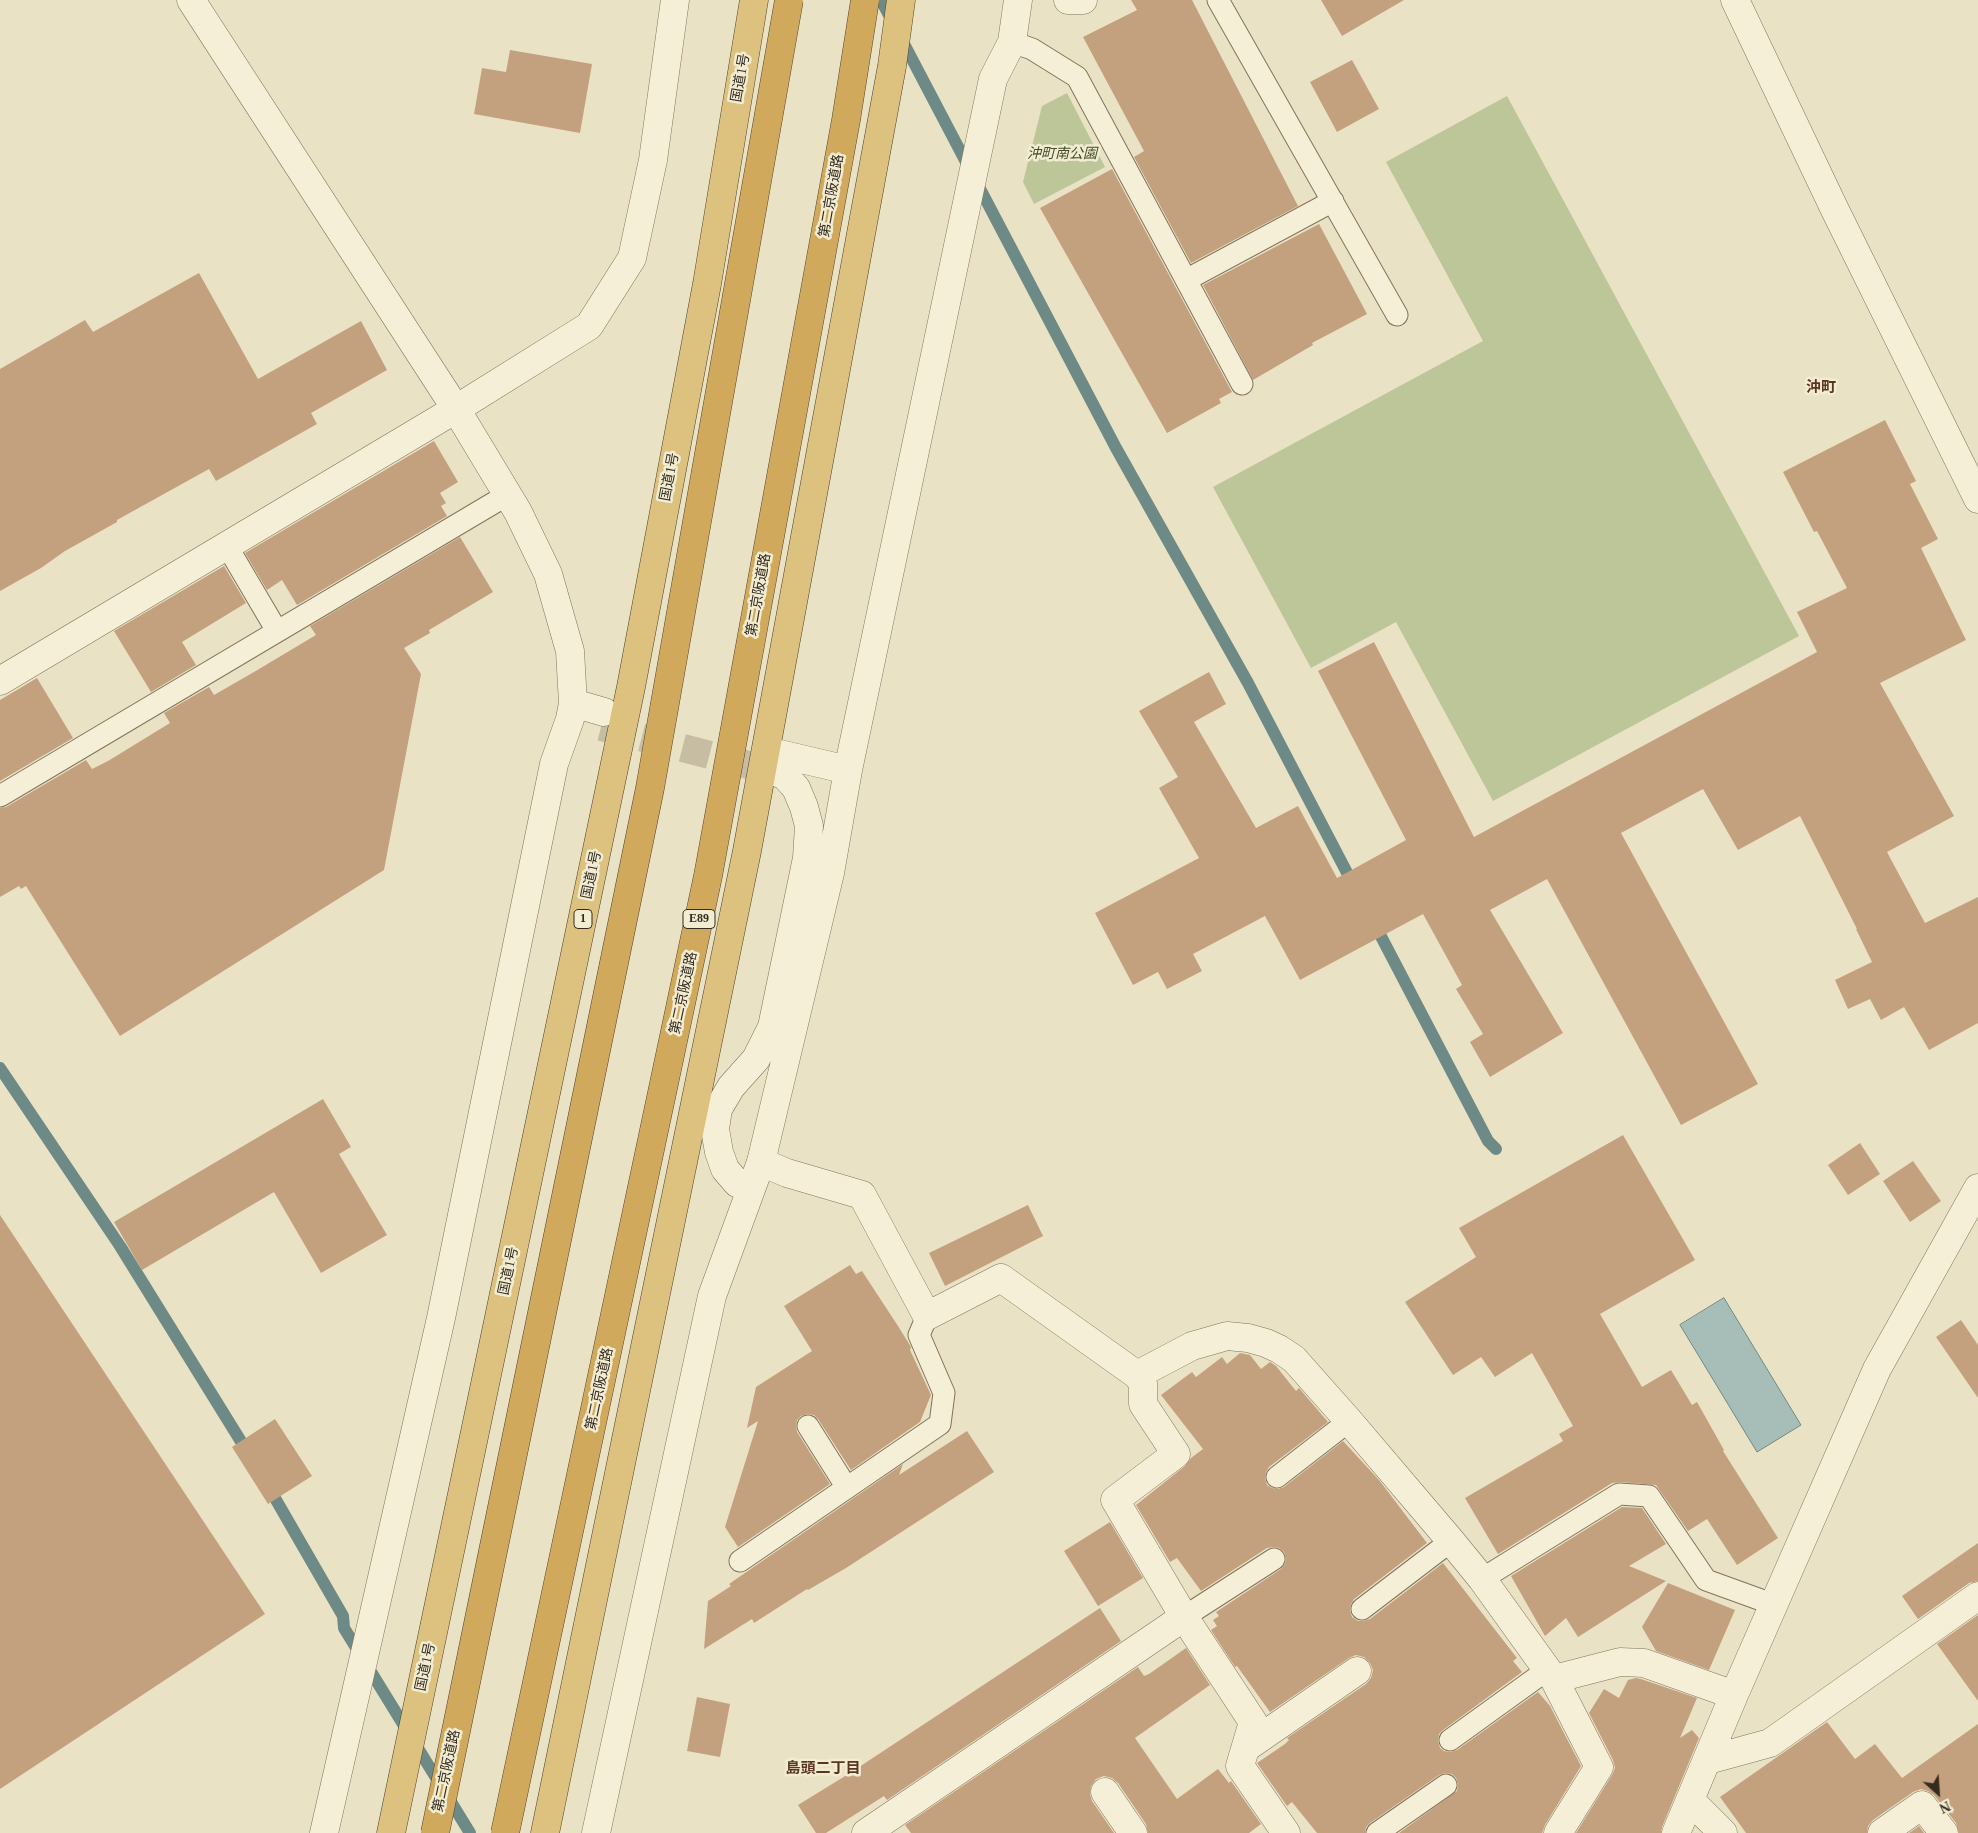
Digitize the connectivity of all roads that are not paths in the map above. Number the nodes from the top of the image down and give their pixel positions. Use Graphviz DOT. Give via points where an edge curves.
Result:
graph roads {
  1 [pos="191,0"];
  2 [pos="675,0"];
  3 [pos="754,0"];
  4 [pos="789,0"];
  5 [pos="865,0"];
  6 [pos="901,0"];
  7 [pos="1018,0"];
  8 [pos="1068,0"];
  9 [pos="1083,0"];
  10 [pos="1218,0"];
  11 [pos="1735,0"];
  12 [pos="1012,42"];
  13 [pos="1333,201"];
  14 [pos="1186,280"];
  15 [pos="1398,315"];
  16 [pos="1242,384"];
  17 [pos="456,409"];
  18 [pos="507,495"];
  19 [pos="1978,499"];
  20 [pos="227,546"];
  21 [pos="277,631"];
  22 [pos="0,681"];
  23 [pos="572,711"];
  24 [pos="603,719"];
  25 [pos="848,770"];
  26 [pos="0,796"];
  27 [pos="761,1162"];
  28 [pos="787,1173"];
  29 [pos="1978,1188"];
  30 [pos="750,1189"];
  31 [pos="927,1316"];
  32 [pos="1137,1375"];
  33 [pos="1349,1421"];
  34 [pos="808,1426"];
  35 [pos="1277,1477"];
  36 [pos="847,1488"];
  37 [pos="1451,1541"];
  38 [pos="1274,1559"];
  39 [pos="740,1561"];
  40 [pos="1482,1579"];
  41 [pos="1978,1596"];
  42 [pos="1775,1605"];
  43 [pos="1362,1609"];
  44 [pos="1184,1618"];
  45 [pos="1357,1671"];
  46 [pos="1551,1674"];
  47 [pos="1734,1695"];
  48 [pos="1450,1740"];
  49 [pos="1247,1747"];
  50 [pos="1708,1760"];
  51 [pos="1446,1785"];
  52 [pos="1105,1792"];
  53 [pos="1692,1801"];
  54 [pos="324,1833"];
  55 [pos="391,1833"];
  56 [pos="435,1833"];
  57 [pos="505,1833"];
  58 [pos="545,1833"];
  59 [pos="596,1833"];
  60 [pos="866,1833"];
  61 [pos="1133,1833"];
  62 [pos="1286,1833"];
  63 [pos="1377,1833"];
  64 [pos="1558,1833"];
  65 [pos="1676,1833"];
  66 [pos="1723,1833"];
  67 [pos="1882,1833"];
  68 [pos="1944,1833"];
  1 -- 17 [label="street"];
  2 -- 17 [label="street" via="653,160 632,258 589,326"];
  3 -- 55 [label="highway, 国道1号 / 1" via="705,294 620,741"];
  4 -- 56 [label="highway, 第二京阪道路, bridge" via="650,788"];
  5 -- 57 [label="highway, 第二京阪道路 / E89, bridge" via="708,876"];
  6 -- 58 [label="highway" via="892,66 746,851"];
  7 -- 12 [label="street"];
  8 -- 9 [label="street"];
  10 -- 13 [label="lane"];
  11 -- 19 [label="street"];
  12 -- 14 [label="lane" via="1032,49 1077,77"];
  12 -- 25 [label="street" via="993,79"];
  13 -- 14 [label="lane"];
  13 -- 15 [label="lane"];
  14 -- 16 [label="lane"];
  17 -- 18 [label="street"];
  17 -- 20 [label="street"];
  18 -- 21 [label="lane"];
  18 -- 23 [label="street" via="548,574 570,651"];
  20 -- 21 [label="lane"];
  20 -- 22 [label="street"];
  21 -- 26 [label="lane"];
  23 -- 24 [label="street"];
  23 -- 54 [label="street" via="554,764 440,1318"];
  25 -- 27 [label="street" via="830,873"];
  25 -- 30 [label="street" via="778,763 796,788 804,807 809,826 807,858 772,1027 756,1059 731,1087 718,1109 715,1129 718,1152 725,1169 736,1184"];
  27 -- 28 [label="street"];
  27 -- 30 [label="street"];
  28 -- 30 [label="street"];
  28 -- 31 [label="street" via="862,1196"];
  29 -- 42 [label="street" via="1877,1369"];
  30 -- 59 [label="street" via="712,1296"];
  31 -- 32 [label="street" via="1001,1278"];
  31 -- 36 [label="lane" via="919,1335 944,1393 940,1424"];
  32 -- 33 [label="street" via="1192,1346 1227,1336 1248,1338 1279,1349 1294,1359"];
  32 -- 44 [label="street" via="1143,1383 1143,1404 1176,1454 1115,1500"];
  33 -- 35 [label="lane"];
  33 -- 37 [label="street"];
  34 -- 36 [label="lane"];
  36 -- 39 [label="lane"];
  37 -- 40 [label="street"];
  37 -- 43 [label="lane"];
  38 -- 44 [label="lane"];
  40 -- 42 [label="lane" via="1619,1494 1649,1496 1706,1580"];
  40 -- 46 [label="street"];
  41 -- 50 [label="street" via="1770,1743"];
  42 -- 47 [label="street"];
  44 -- 49 [label="street" via="1254,1722"];
  44 -- 60 [label="street"];
  45 -- 49 [label="street"];
  46 -- 47 [label="street" via="1620,1662 1644,1663"];
  46 -- 48 [label="lane"];
  46 -- 64 [label="street" via="1599,1767"];
  47 -- 50 [label="street"];
  49 -- 62 [label="street" via="1240,1766"];
  50 -- 53 [label="street"];
  51 -- 63 [label="lane"];
  52 -- 61 [label="street"];
  53 -- 65 [label="street"];
  53 -- 66 [label="street"];
  67 -- 68 [label="street" via="1922,1805"];
}
